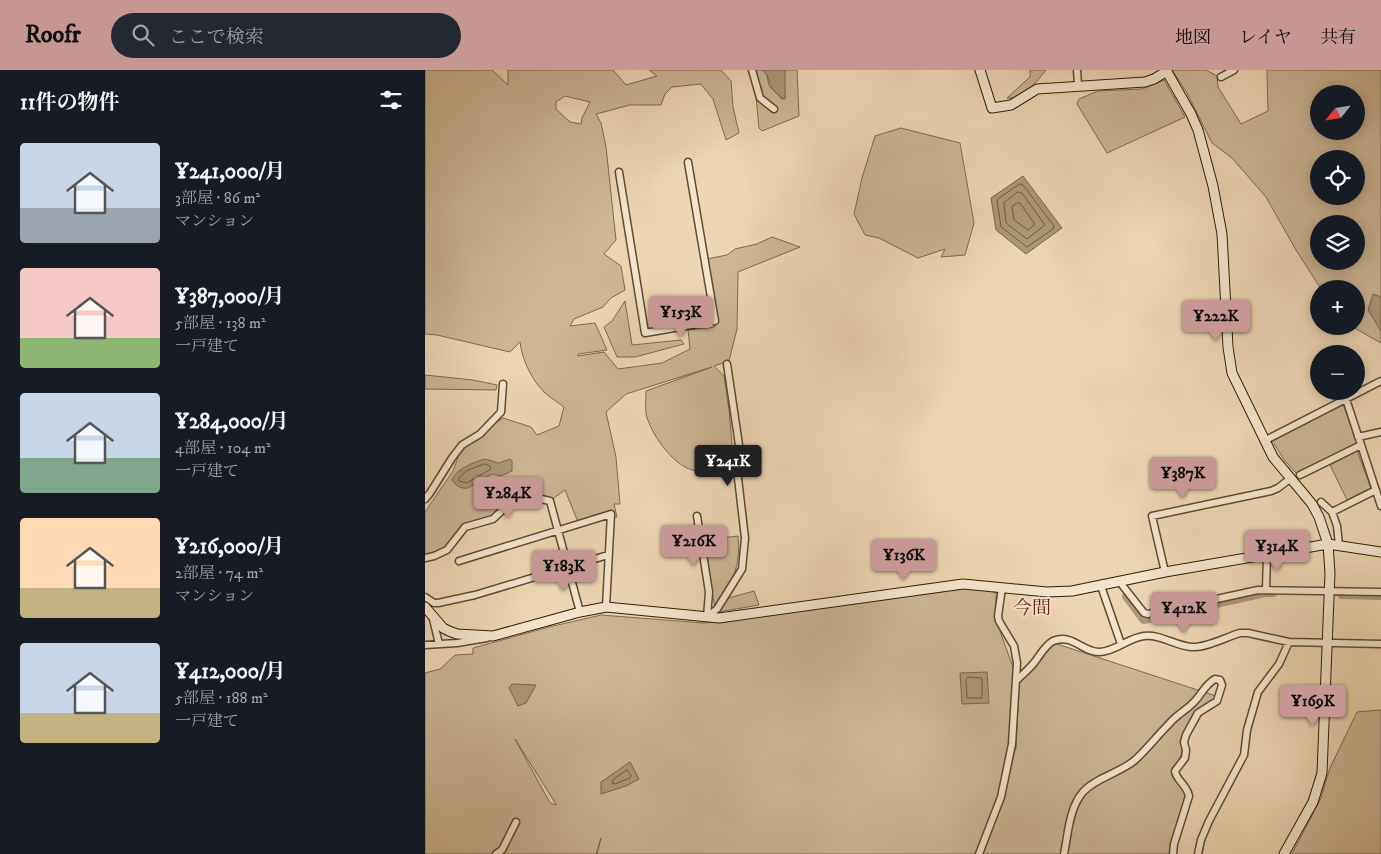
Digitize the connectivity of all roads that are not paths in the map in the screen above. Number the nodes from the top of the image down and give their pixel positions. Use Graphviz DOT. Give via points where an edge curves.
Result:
graph roads {
  1 [pos="752,70"];
  2 [pos="980,70"];
  3 [pos="1077,70"];
  4 [pos="1234,70"];
  5 [pos="1166,71"];
  6 [pos="1221,78"];
  7 [pos="1078,85"];
  8 [pos="774,109"];
  9 [pos="689,162"];
  10 [pos="619,172"];
  11 [pos="727,364"];
  12 [pos="1381,381"];
  13 [pos="503,384"];
  14 [pos="1365,390"];
  15 [pos="1346,400"];
  16 [pos="1381,432"];
  17 [pos="1358,438"];
  18 [pos="1264,441"];
  19 [pos="1361,445"];
  20 [pos="1296,477"];
  21 [pos="1376,490"];
  22 [pos="425,499"];
  23 [pos="1321,502"];
  24 [pos="1381,506"];
  25 [pos="1332,512"];
  26 [pos="697,516"];
  27 [pos="558,529"];
  28 [pos="1328,544"];
  29 [pos="1339,545"];
  30 [pos="1381,552"];
  31 [pos="608,555"];
  32 [pos="1267,555"];
  33 [pos="425,558"];
  34 [pos="459,561"];
  35 [pos="568,567"];
  36 [pos="1165,572"];
  37 [pos="1119,581"];
  38 [pos="1101,586"];
  39 [pos="1002,588"];
  40 [pos="1266,589"];
  41 [pos="1381,592"];
  42 [pos="1329,594"];
  43 [pos="425,597"];
  44 [pos="425,607"];
  45 [pos="606,607"];
  46 [pos="580,612"];
  47 [pos="433,616"];
  48 [pos="707,617"];
  49 [pos="493,636"];
  50 [pos="1289,642"];
  51 [pos="1328,643"];
  52 [pos="439,644"];
  53 [pos="1121,644"];
  54 [pos="1381,644"];
  55 [pos="425,645"];
  56 [pos="1017,680"];
  57 [pos="516,822"];
  58 [pos="496,854"];
  59 [pos="979,854"];
  60 [pos="1064,854"];
  61 [pos="1173,854"];
  62 [pos="1198,854"];
  63 [pos="1284,854"];
  1 -- 8 [label="street" via="761,98"];
  2 -- 7 [label="street" via="991,108 1011,105 1037,89"];
  3 -- 7 [label="street"];
  4 -- 6 [label="street"];
  5 -- 7 [label="street" via="1145,82"];
  5 -- 18 [label="street" via="1191,114 1206,156 1222,234 1232,373"];
  9 -- 10 [label="street" via="715,321 645,333"];
  11 -- 48 [label="street" via="739,446 736,460 745,538 742,569 717,609"];
  12 -- 14 [label="street"];
  13 -- 22 [label="street" via="501,412 481,434 462,445"];
  15 -- 17 [label="street"];
  15 -- 18 [label="street"];
  16 -- 17 [label="street"];
  17 -- 19 [label="street"];
  18 -- 20 [label="street" via="1277,462"];
  19 -- 20 [label="street"];
  19 -- 21 [label="street"];
  20 -- 28 [label="street" via="1325,531"];
  20 -- 36 [label="street" via="1271,491 1152,516"];
  21 -- 24 [label="street"];
  21 -- 25 [label="street"];
  23 -- 25 [label="street"];
  25 -- 29 [label="street"];
  26 -- 48 [label="street" via="709,592"];
  27 -- 31 [label="street" via="611,514"];
  27 -- 33 [label="street" via="550,501 524,497 509,504 493,519 465,527 447,550"];
  27 -- 34 [label="street"];
  27 -- 35 [label="street"];
  28 -- 29 [label="street"];
  28 -- 32 [label="street"];
  28 -- 42 [label="street"];
  29 -- 30 [label="street"];
  31 -- 35 [label="street"];
  31 -- 45 [label="street"];
  32 -- 36 [label="street"];
  32 -- 40 [label="street"];
  35 -- 43 [label="street" via="438,604"];
  35 -- 46 [label="street"];
  36 -- 37 [label="street"];
  37 -- 38 [label="street"];
  37 -- 40 [label="street" via="1148,614"];
  38 -- 39 [label="street" via="1059,592"];
  38 -- 53 [label="street"];
  39 -- 48 [label="street" via="963,584 739,616"];
  39 -- 56 [label="street" via="998,616 1014,646"];
  40 -- 42 [label="street"];
  41 -- 42 [label="street"];
  42 -- 51 [label="street"];
  44 -- 47 [label="street"];
  45 -- 46 [label="street"];
  45 -- 48 [label="street"];
  46 -- 49 [label="street"];
  47 -- 49 [label="street" via="443,628 457,634"];
  47 -- 52 [label="street"];
  49 -- 52 [label="street"];
  50 -- 51 [label="street"];
  50 -- 53 [label="street" via="1247,633 1195,647 1151,635"];
  50 -- 62 [label="street" via="1279,664 1258,692 1244,755 1209,821"];
  51 -- 54 [label="street"];
  51 -- 63 [label="street" via="1322,773 1313,802"];
  52 -- 55 [label="street"];
  53 -- 56 [label="street" via="1100,652 1073,640 1057,640 1046,646"];
  56 -- 59 [label="street" via="1006,776"];
  57 -- 58 [label="street" via="502,850"];
  60 -- 61 [label="street" via="1074,810 1083,792 1133,762 1169,723 1195,701 1209,682 1220,680 1222,684 1217,701 1198,713 1186,735 1185,758 1175,771 1188,789 1189,796"];
}
